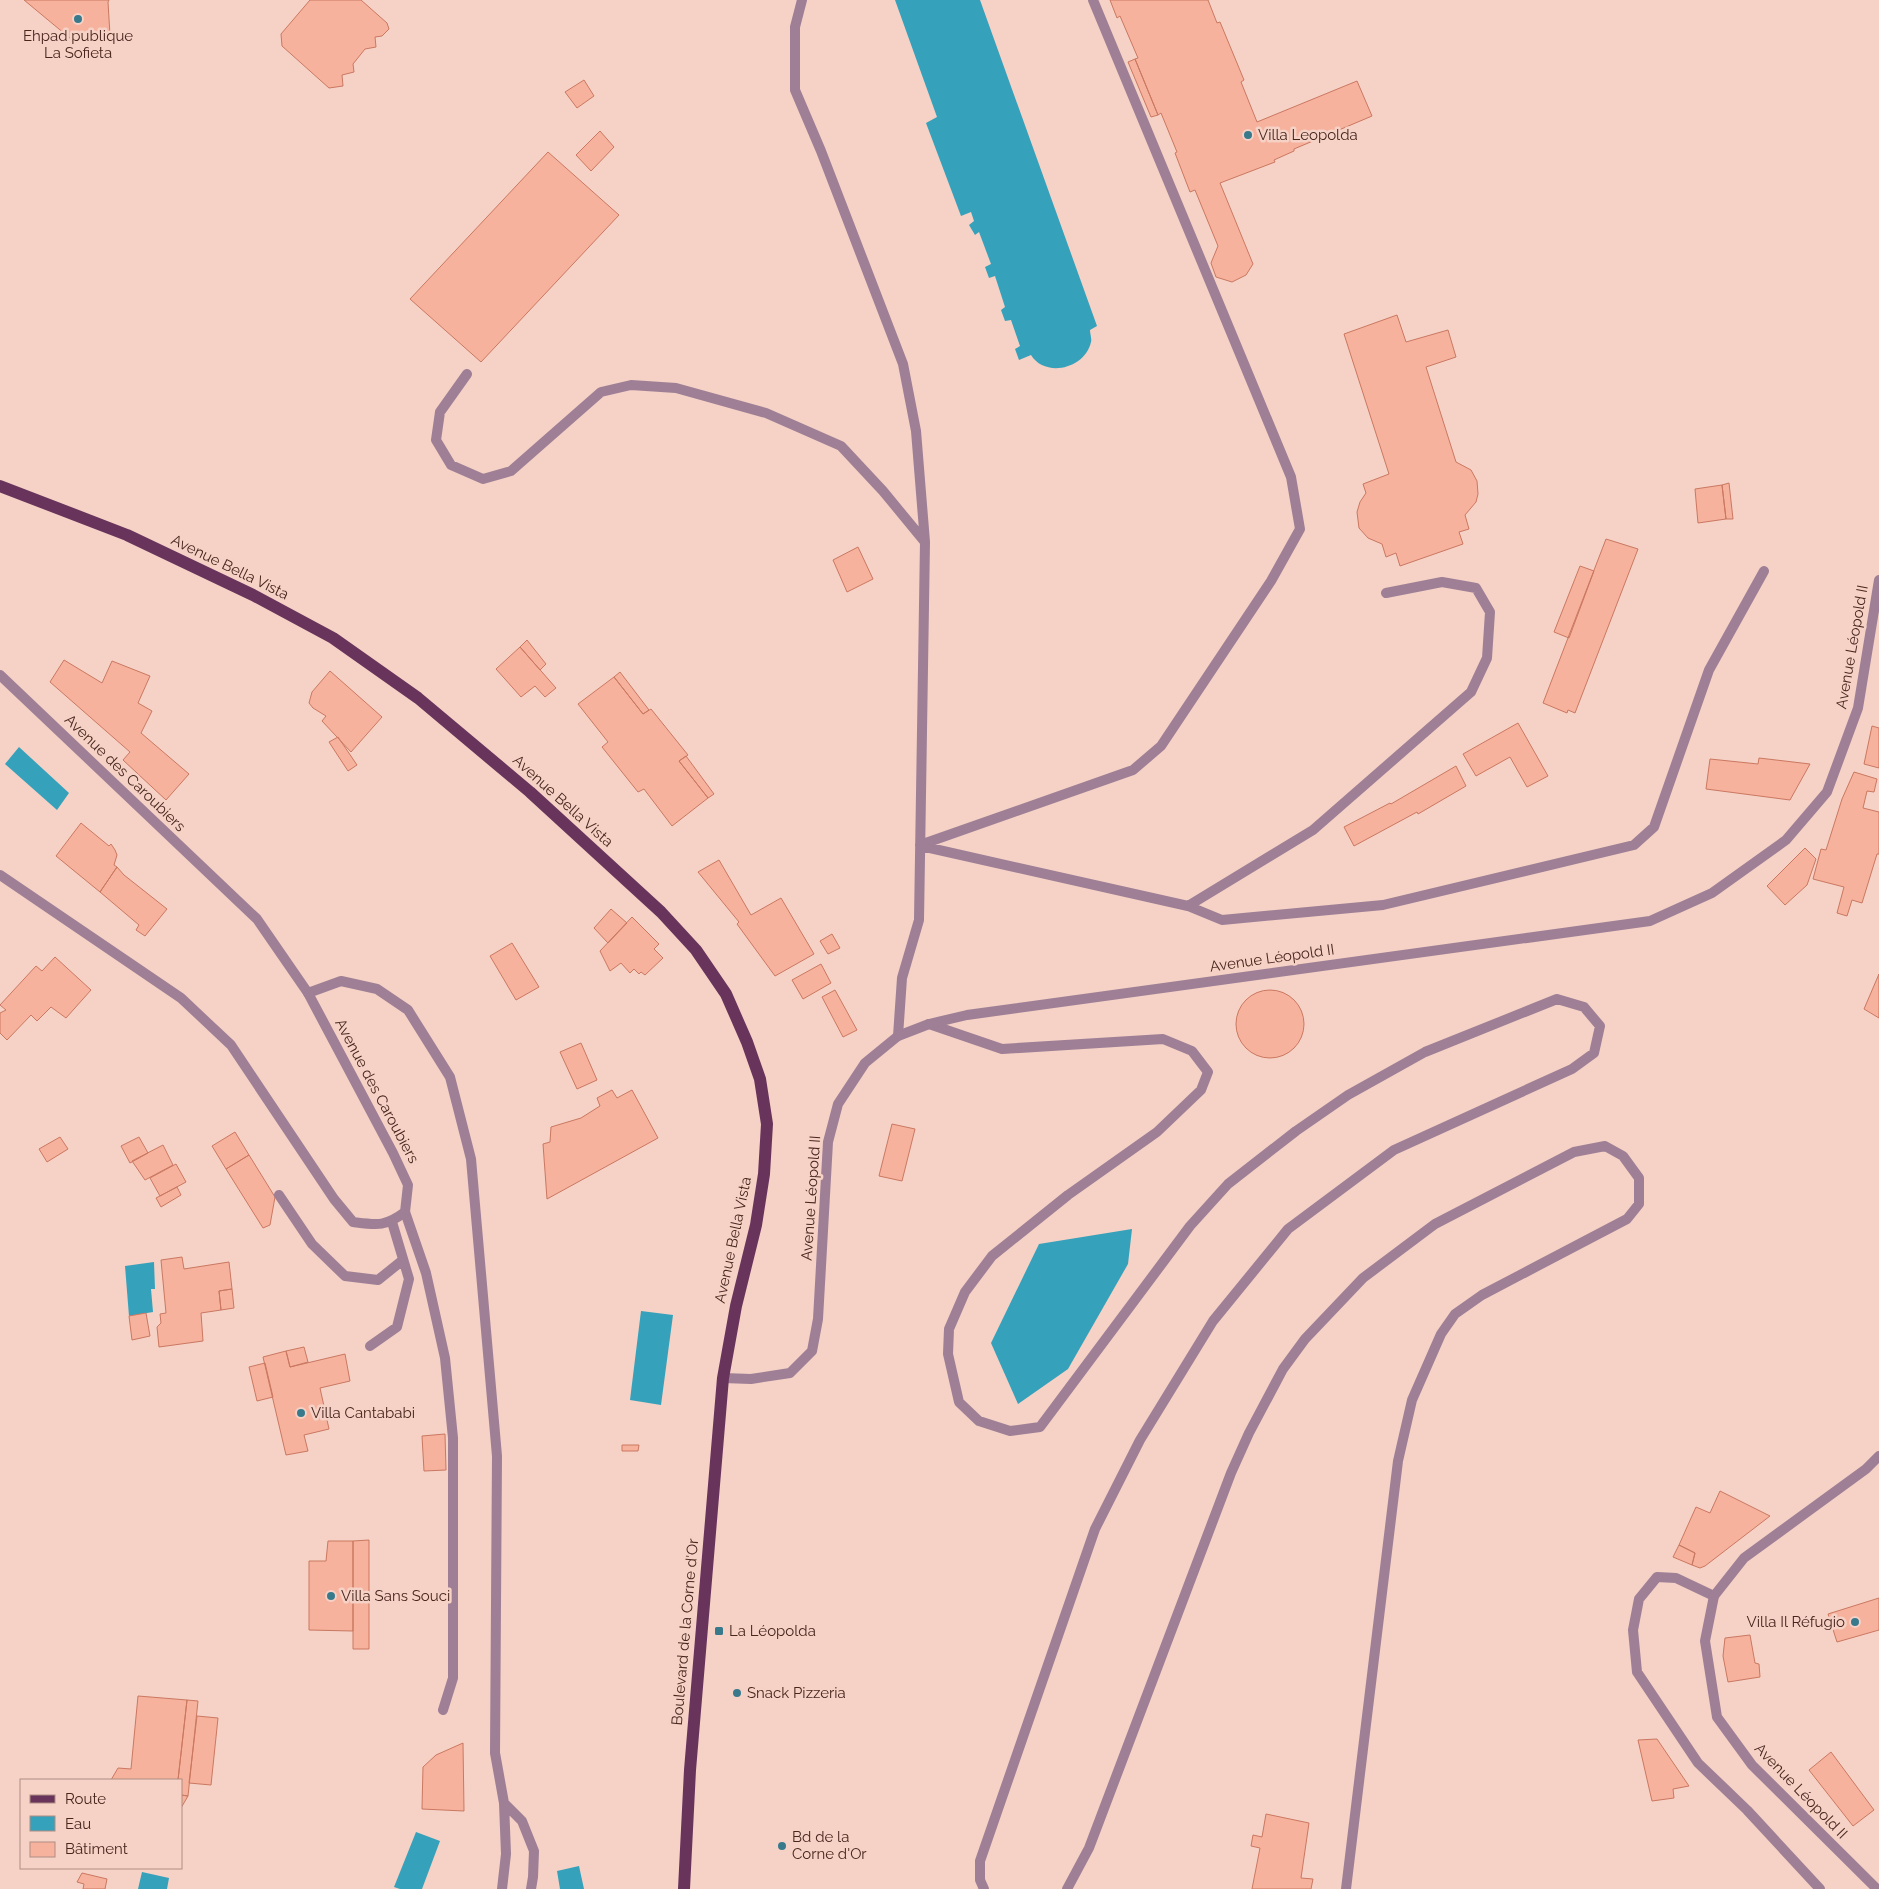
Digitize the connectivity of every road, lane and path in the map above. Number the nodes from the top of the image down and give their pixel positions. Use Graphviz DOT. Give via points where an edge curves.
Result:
graph roads {
  1 [pos="802,0"];
  2 [pos="1093,0"];
  3 [pos="467,374"];
  4 [pos="0,486"];
  5 [pos="925,542"];
  6 [pos="1764,571"];
  7 [pos="1879,580"];
  8 [pos="1386,593"];
  9 [pos="0,675"];
  10 [pos="920,845"];
  11 [pos="0,875"];
  12 [pos="1188,906"];
  13 [pos="308,993"];
  14 [pos="929,1024"];
  15 [pos="898,1036"];
  16 [pos="278,1195"];
  17 [pos="405,1212"];
  18 [pos="392,1222"];
  19 [pos="403,1260"];
  20 [pos="370,1346"];
  21 [pos="723,1378"];
  22 [pos="1879,1456"];
  23 [pos="1714,1596"];
  24 [pos="443,1710"];
  25 [pos="504,1803"];
  26 [pos="502,1889"];
  27 [pos="531,1889"];
  28 [pos="684,1889"];
  29 [pos="984,1889"];
  30 [pos="1067,1889"];
  31 [pos="1346,1889"];
  32 [pos="1820,1889"];
  33 [pos="1877,1889"];
  1 -- 5 [label="street" via="795,26 795,90 903,364 916,431"];
  2 -- 10 [label="street" via="1291,477 1300,530 1272,581 1161,746 1133,770"];
  3 -- 5 [label="street" via="440,412 436,440 450,465 483,479 511,471 601,392 630,385 676,388 766,413 841,446"];
  4 -- 21 [label="main road, Avenue Bella Vista" via="127,535 254,595 333,638 418,698 530,792 661,912 696,950 726,994 747,1042 760,1080 767,1124 756,1225"];
  5 -- 10 [label="street"];
  6 -- 12 [label="street" via="1709,670 1654,828 1634,845 1383,905 1222,920"];
  7 -- 14 [label="street, Avenue Léopold II" via="1858,708 1827,792 1786,840 1712,893 1650,921 967,1015"];
  8 -- 12 [label="street" via="1442,582 1476,588 1490,612 1487,658 1471,692 1313,830"];
  9 -- 13 [label="street, Avenue des Caroubiers" via="257,918"];
  10 -- 12 [label="street"];
  10 -- 15 [label="street" via="919,920 902,978"];
  11 -- 18 [label="street" via="181,998 231,1044 323,1184 353,1222 380,1226"];
  13 -- 17 [label="street, Avenue des Caroubiers" via="408,1185"];
  13 -- 25 [label="street" via="340,981 376,989 408,1010 450,1077 472,1159 497,1456 495,1753"];
  14 -- 15 [label="street, Avenue Léopold II"];
  14 -- 29 [label="street" via="1002,1050 1163,1039 1192,1051 1208,1072 1200,1090 1157,1132 992,1256 966,1292 949,1329 948,1354 959,1402 978,1421 1010,1431 1040,1427 1190,1226 1228,1184 1348,1095 1425,1052 1557,999 1584,1007 1600,1026 1594,1054 1572,1069 1394,1150 1288,1228 1213,1321 1140,1440 1096,1529 980,1861 980,1880"];
  15 -- 21 [label="street, Avenue Léopold II" via="865,1063 838,1104 828,1142 818,1319 812,1351 790,1373 751,1379"];
  16 -- 19 [label="street" via="312,1244 345,1276 378,1280"];
  17 -- 18 [label="street"];
  17 -- 24 [label="street" via="426,1273 445,1358 453,1438 453,1678"];
  18 -- 19 [label="street"];
  19 -- 20 [label="street" via="409,1280 398,1327"];
  21 -- 28 [label="main road, Boulevard de la Corne d'Or"];
  22 -- 23 [label="street, Avenue Léopold II" via="1866,1469 1744,1558"];
  23 -- 32 [label="street" via="1676,1578 1657,1577 1640,1599 1633,1630 1637,1672 1698,1763 1747,1810"];
  23 -- 33 [label="street, Avenue Léopold II" via="1705,1641 1717,1717 1752,1765"];
  25 -- 26 [label="street" via="506,1854"];
  25 -- 27 [label="street" via="522,1821 534,1851"];
  30 -- 31 [label="street" via="1089,1848 1231,1474 1283,1368 1299,1346 1363,1278 1435,1224 1574,1152 1605,1146 1623,1156 1639,1178 1639,1204 1627,1218 1482,1295 1455,1314 1441,1334 1412,1400 1398,1462"];
}
